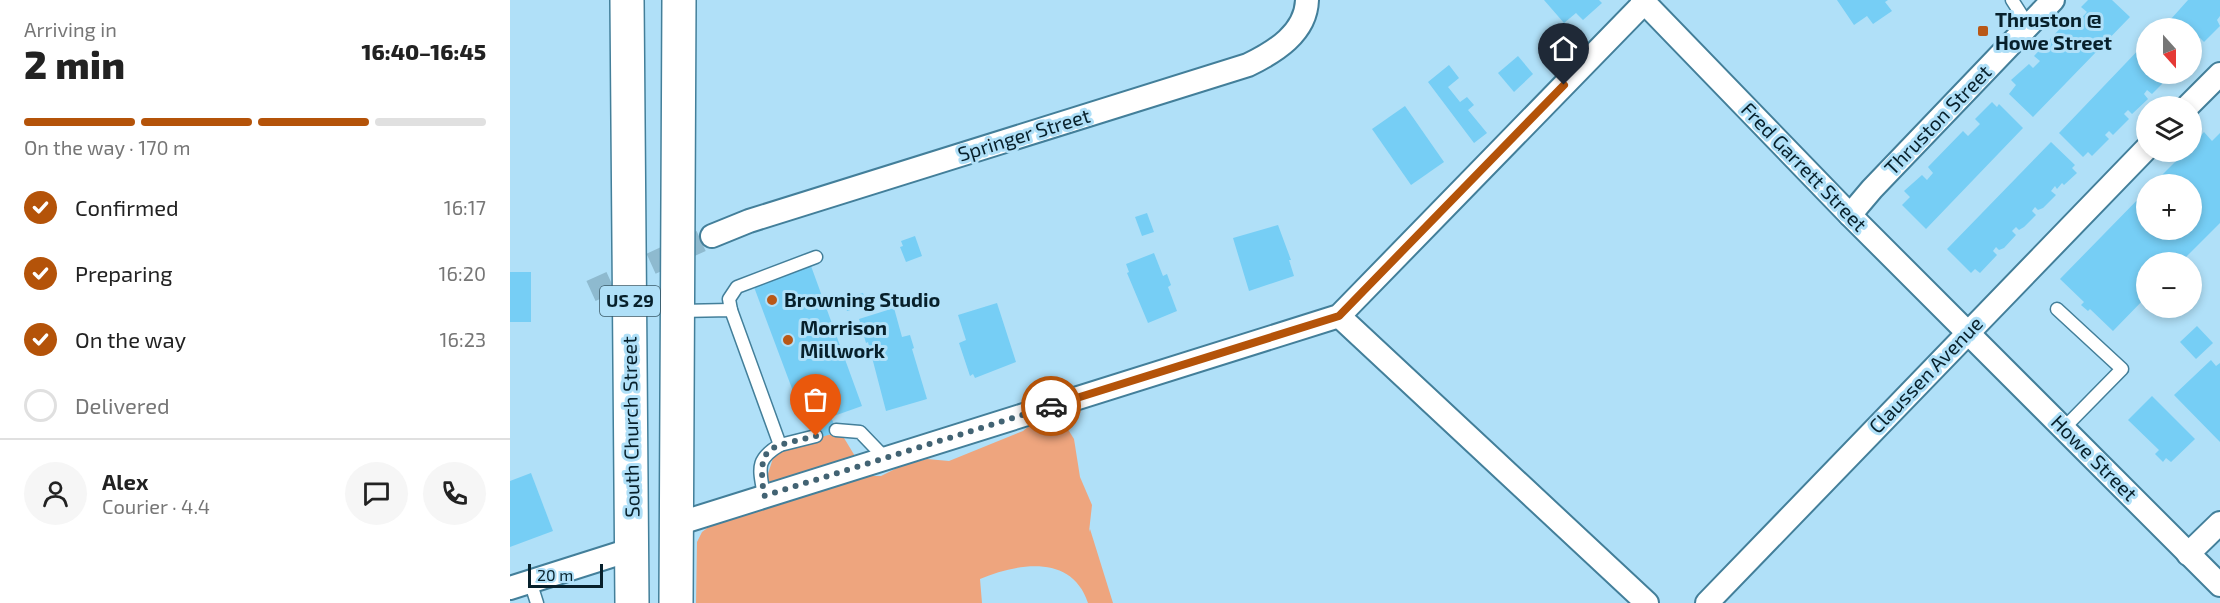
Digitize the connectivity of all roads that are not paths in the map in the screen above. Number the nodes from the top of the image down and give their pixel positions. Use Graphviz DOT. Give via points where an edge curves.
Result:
graph roads {
  1 [pos="627,0"];
  2 [pos="679,0"];
  3 [pos="1307,0"];
  4 [pos="2012,0"];
  5 [pos="2053,0"];
  6 [pos="1643,1"];
  7 [pos="2028,26"];
  8 [pos="2220,74"];
  9 [pos="2198,96"];
  10 [pos="2136,159"];
  11 [pos="1851,215"];
  12 [pos="712,236"];
  13 [pos="816,257"];
  14 [pos="2057,309"];
  15 [pos="731,310"];
  16 [pos="678,311"];
  17 [pos="1339,316"];
  18 [pos="1968,331"];
  19 [pos="2064,428"];
  20 [pos="836,430"];
  21 [pos="816,436"];
  22 [pos="780,445"];
  23 [pos="885,458"];
  24 [pos="764,496"];
  25 [pos="2220,522"];
  26 [pos="677,524"];
  27 [pos="633,549"];
  28 [pos="2188,554"];
  29 [pos="520,584"];
  30 [pos="2220,585"];
  31 [pos="537,603"];
  32 [pos="632,603"];
  33 [pos="676,603"];
  34 [pos="1647,603"];
  35 [pos="1707,603"];
  1 -- 27 [label="main road, South Church Street / US 29"];
  2 -- 16 [label="main road, US 29"];
  3 -- 12 [label="street, Springer Street" via="1307,9 1296,31 1274,53 1248,65 749,220"];
  4 -- 7 [label="lane"];
  5 -- 7 [label="street, Thruston Street"];
  6 -- 11 [label="street, Fred Garrett Street"];
  6 -- 17 [label="street"];
  7 -- 11 [label="street, Thruston Street"];
  8 -- 9 [label="street"];
  10 -- 18 [label="street, Claussen Avenue"];
  11 -- 18 [label="street, Fred Garrett Street"];
  13 -- 15 [label="lane" via="737,287 729,299"];
  14 -- 19 [label="lane" via="2122,369"];
  15 -- 16 [label="lane"];
  15 -- 22 [label="lane"];
  16 -- 26 [label="main road, US 29"];
  17 -- 23 [label="street"];
  17 -- 34 [label="street"];
  18 -- 19 [label="street, Howe Street"];
  18 -- 35 [label="street, Claussen Avenue"];
  19 -- 28 [label="street, Howe Street"];
  20 -- 23 [label="lane" via="860,432"];
  21 -- 22 [label="lane"];
  22 -- 24 [label="lane" via="765,454 761,462"];
  23 -- 24 [label="street"];
  24 -- 26 [label="street"];
  25 -- 28 [label="street"];
  26 -- 33 [label="main road, US 29"];
  27 -- 29 [label="street"];
  27 -- 32 [label="main road, South Church Street / US 29"];
  28 -- 30 [label="street, Howe Street"];
  29 -- 31 [label="lane"];
}
